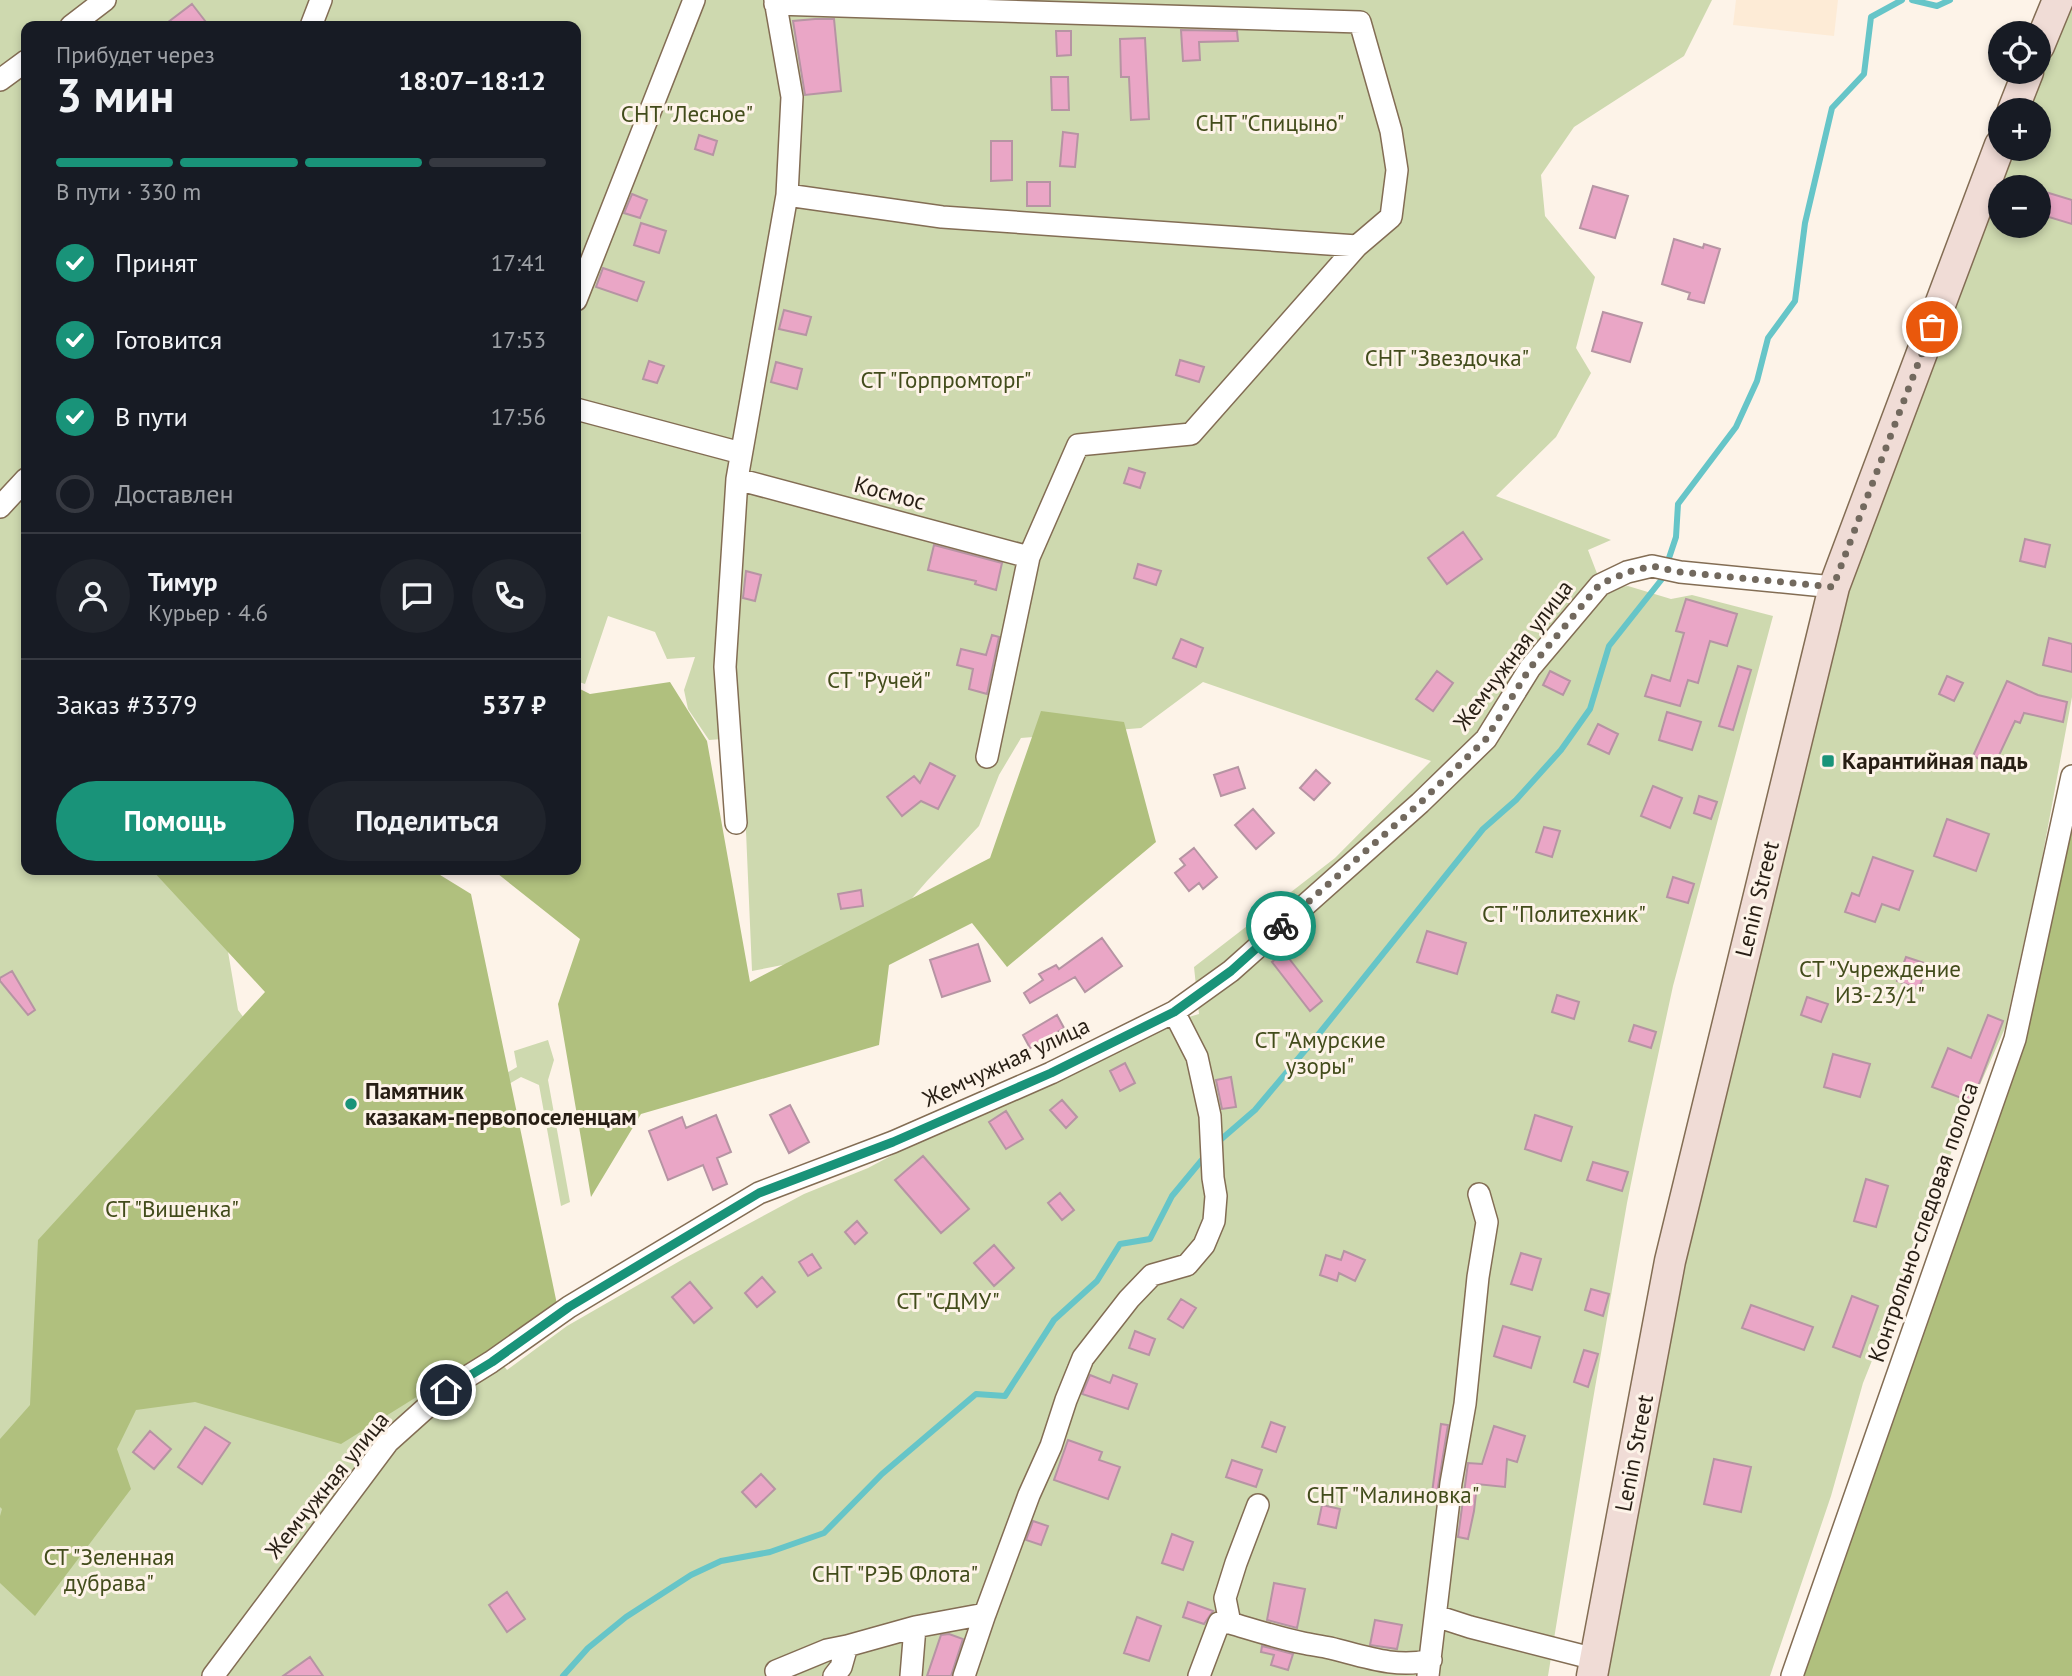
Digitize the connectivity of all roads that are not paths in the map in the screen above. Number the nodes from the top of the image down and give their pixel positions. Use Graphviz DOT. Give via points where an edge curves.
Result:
graph roads {
  1 [pos="105,0"];
  2 [pos="321,0"];
  3 [pos="694,0"];
  4 [pos="2058,0"];
  5 [pos="775,2"];
  6 [pos="78,21"];
  7 [pos="313,21"];
  8 [pos="2049,21"];
  9 [pos="21,65"];
  10 [pos="0,80"];
  11 [pos="1994,161"];
  12 [pos="787,195"];
  13 [pos="1357,246"];
  14 [pos="581,287"];
  15 [pos="581,410"];
  16 [pos="741,453"];
  17 [pos="737,479"];
  18 [pos="21,484"];
  19 [pos="0,507"];
  20 [pos="1029,557"];
  21 [pos="1833,587"];
  22 [pos="987,757"];
  23 [pos="2072,776"];
  24 [pos="736,823"];
  25 [pos="1174,1012"];
  26 [pos="1479,1194"];
  27 [pos="1258,1505"];
  28 [pos="985,1614"];
  29 [pos="1436,1616"];
  30 [pos="1230,1623"];
  31 [pos="915,1627"];
  32 [pos="847,1646"];
  33 [pos="1594,1667"];
  34 [pos="1430,1668"];
  35 [pos="776,1671"];
  36 [pos="212,1676"];
  37 [pos="834,1676"];
  38 [pos="911,1676"];
  39 [pos="964,1676"];
  40 [pos="1199,1676"];
  41 [pos="1792,1676"];
  1 -- 6 [label="street"];
  2 -- 7 [label="street"];
  3 -- 14 [label="street"];
  4 -- 8 [label="street"];
  5 -- 12 [label="street" via="792,97"];
  5 -- 13 [label="street" via="1360,22 1391,131 1396,170 1391,217"];
  9 -- 10 [label="street"];
  11 -- 21 [label="street, Lenin Street"];
  12 -- 13 [label="street" via="942,217"];
  12 -- 16 [label="street"];
  13 -- 20 [label="street" via="1191,434 1078,445"];
  15 -- 16 [label="street"];
  16 -- 17 [label="street"];
  17 -- 20 [label="street, Космос"];
  17 -- 24 [label="street" via="724,667"];
  18 -- 19 [label="street"];
  20 -- 22 [label="street"];
  21 -- 25 [label="street, Жемчужная улица" via="1652,566 1600,584 1530,668 1486,739 1241,962"];
  21 -- 33 [label="street, Lenin Street" via="1670,1261"];
  23 -- 41 [label="street, Контрольно-следовая полоса" via="2015,1039"];
  25 -- 28 [label="street" via="1197,1057 1210,1116 1214,1221 1204,1245 1187,1265 1152,1275 1083,1359"];
  25 -- 36 [label="street, Жемчужная улица" via="1051,1073 893,1142 759,1193 569,1307 446,1390 388,1442"];
  26 -- 29 [label="street" via="1486,1222"];
  27 -- 30 [label="street" via="1225,1598"];
  28 -- 31 [label="street"];
  28 -- 39 [label="street"];
  29 -- 33 [label="street"];
  29 -- 34 [label="street"];
  30 -- 34 [label="street" via="1364,1658"];
  30 -- 40 [label="street" via="1219,1623"];
  31 -- 32 [label="street"];
  31 -- 38 [label="street"];
  32 -- 35 [label="street"];
  32 -- 37 [label="street"];
}
